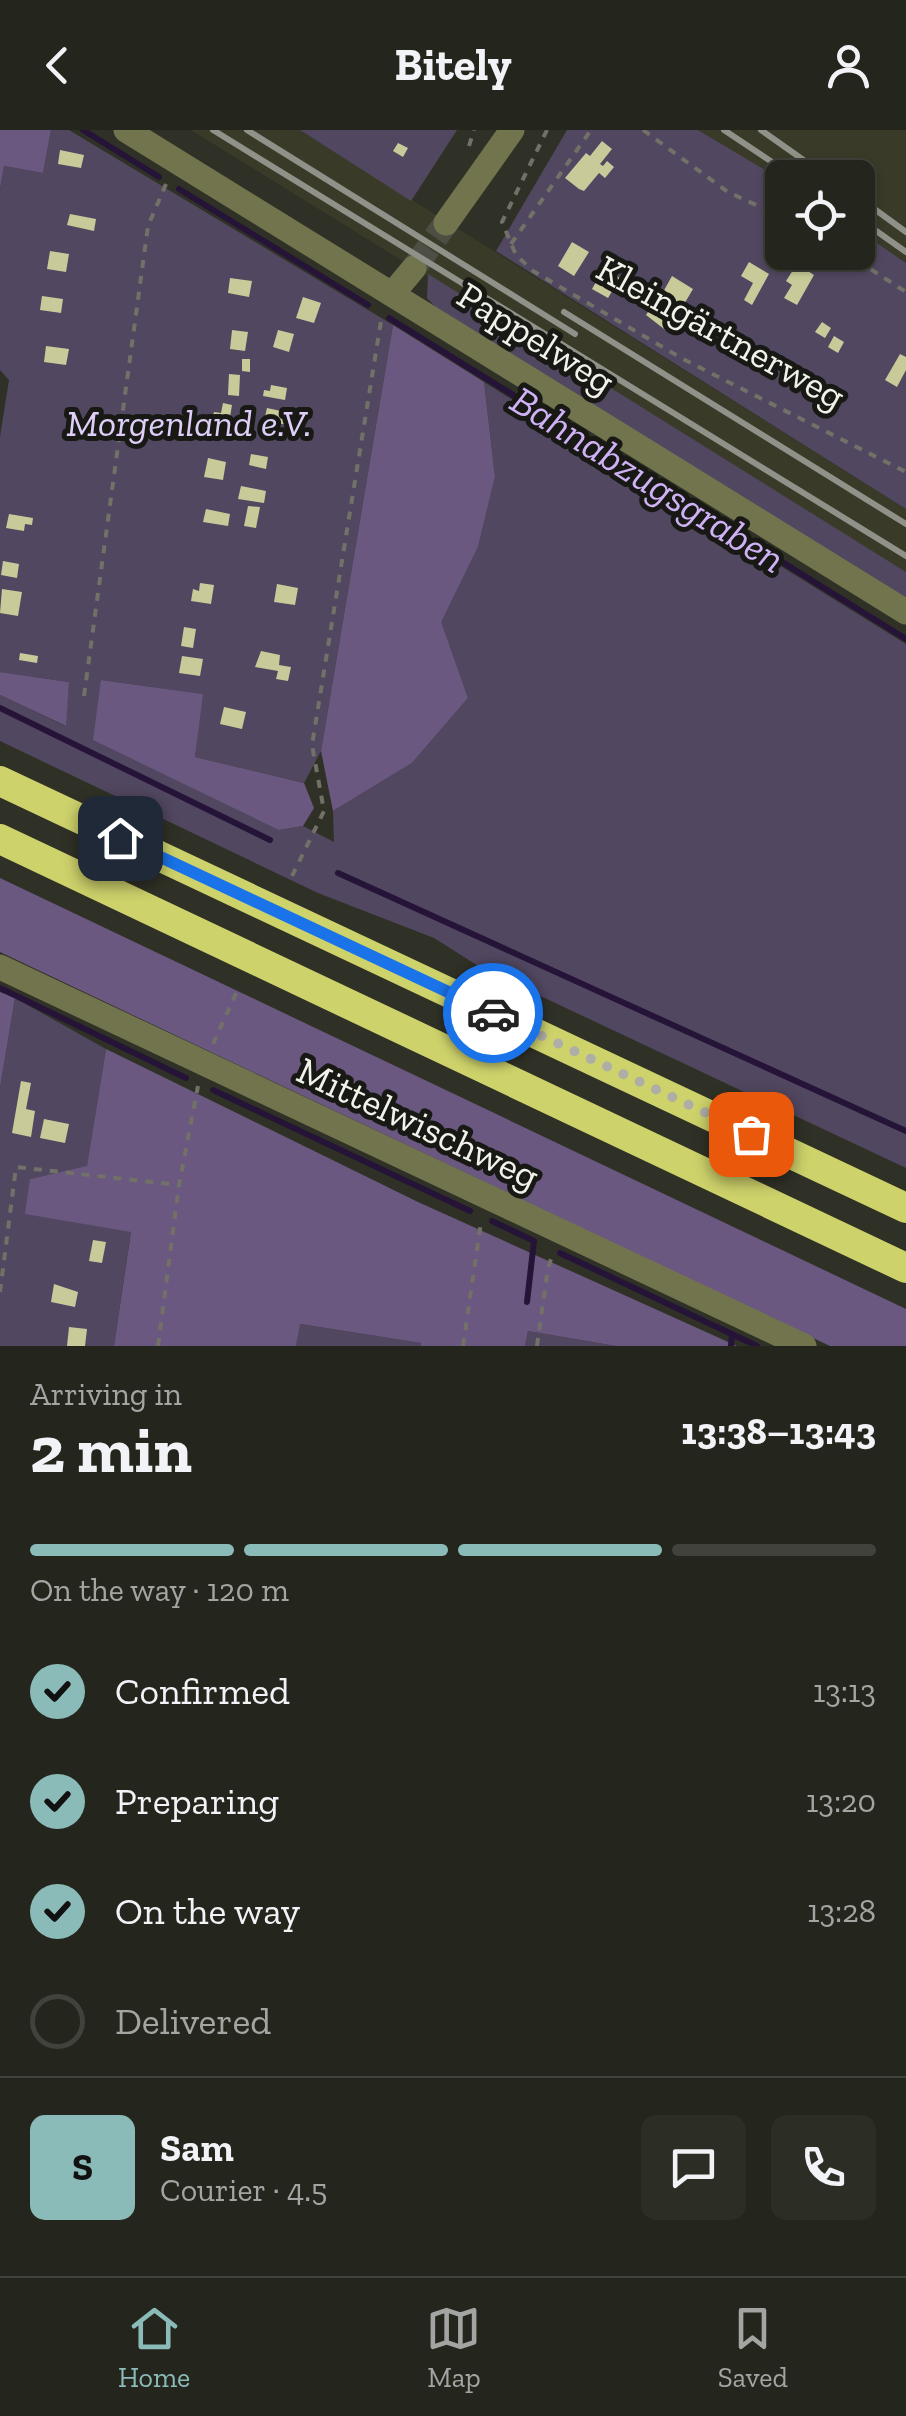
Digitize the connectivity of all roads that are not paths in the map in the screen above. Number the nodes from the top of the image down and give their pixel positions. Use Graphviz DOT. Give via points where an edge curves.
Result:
graph roads {
  1 [pos="126,130"];
  2 [pos="512,130"];
  3 [pos="446,223"];
  4 [pos="414,268"];
  5 [pos="393,293"];
  6 [pos="906,612"];
  7 [pos="0,781"];
  8 [pos="0,839"];
  9 [pos="0,967"];
  10 [pos="906,1208"];
  11 [pos="906,1268"];
  12 [pos="804,1346"];
  1 -- 5 [label="street, Pappelweg"];
  2 -- 3 [label="street"];
  4 -- 5 [label="street"];
  5 -- 6 [label="street, Pappelweg"];
  7 -- 10 [label="highway"];
  8 -- 11 [label="highway"];
  9 -- 12 [label="street, Mittelwischweg"];
}
